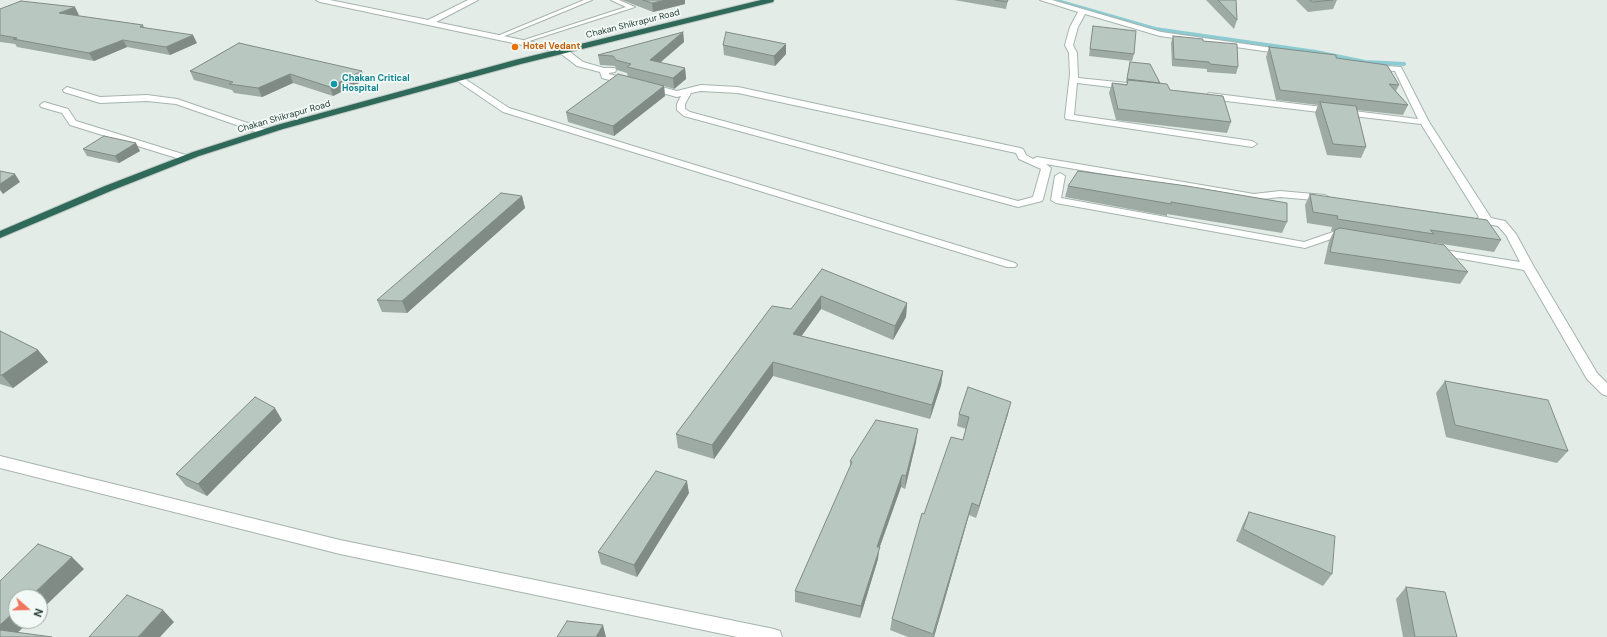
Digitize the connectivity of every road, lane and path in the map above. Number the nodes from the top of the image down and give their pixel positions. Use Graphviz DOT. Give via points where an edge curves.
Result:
graph roads {
  1 [pos="320,0"];
  2 [pos="474,0"];
  3 [pos="589,0"];
  4 [pos="614,0"];
  5 [pos="770,0"];
  6 [pos="1044,0"];
  7 [pos="330,1"];
  8 [pos="1082,12"];
  9 [pos="429,23"];
  10 [pos="498,37"];
  11 [pos="518,43"];
  12 [pos="563,51"];
  13 [pos="1293,53"];
  14 [pos="1366,66"];
  15 [pos="459,78"];
  16 [pos="1073,80"];
  17 [pos="1136,87"];
  18 [pos="67,90"];
  19 [pos="687,92"];
  20 [pos="1198,95"];
  21 [pos="44,105"];
  22 [pos="1424,122"];
  23 [pos="265,132"];
  24 [pos="1252,144"];
  25 [pos="1022,157"];
  26 [pos="186,158"];
  27 [pos="1060,176"];
  28 [pos="1336,200"];
  29 [pos="1471,219"];
  30 [pos="1487,221"];
  31 [pos="0,235"];
  32 [pos="1356,239"];
  33 [pos="1427,250"];
  34 [pos="1011,265"];
  35 [pos="1528,267"];
  36 [pos="1607,391"];
  37 [pos="0,462"];
  38 [pos="774,637"];
  1 -- 7 [label="street"];
  2 -- 9 [label="street"];
  3 -- 10 [label="lane"];
  4 -- 11 [label="lane" via="632,7"];
  5 -- 12 [label="highway, Chakan Shikrapur Road"];
  6 -- 8 [label="street"];
  7 -- 9 [label="street"];
  8 -- 13 [label="street" via="1160,34"];
  8 -- 16 [label="street" via="1069,45 1073,53"];
  9 -- 10 [label="street"];
  10 -- 11 [label="street"];
  11 -- 12 [label="street"];
  12 -- 15 [label="highway, Chakan Shikrapur Road"];
  12 -- 19 [label="street" via="580,64 604,71 605,76 638,81 676,94"];
  14 -- 22 [label="street" via="1398,69"];
  15 -- 23 [label="highway, Chakan Shikrapur Road"];
  15 -- 34 [label="street" via="506,110"];
  16 -- 17 [label="street"];
  16 -- 24 [label="street" via="1069,117"];
  18 -- 23 [label="street" via="100,100 147,98 177,102"];
  19 -- 25 [label="street" via="701,88 738,90 1020,151"];
  19 -- 25 [label="street" via="681,110 687,114 1018,204 1038,199 1046,168"];
  20 -- 22 [label="street"];
  21 -- 26 [label="street" via="65,111 73,123"];
  22 -- 30 [label="street"];
  23 -- 26 [label="highway, Chakan Shikrapur Road"];
  25 -- 28 [label="street" via="1254,197 1280,194"];
  26 -- 31 [label="highway, Chakan Shikrapur Road"];
  27 -- 32 [label="street" via="1056,200 1305,245 1333,235"];
  29 -- 30 [label="street"];
  30 -- 35 [label="street" via="1501,223 1511,234"];
  33 -- 35 [label="street"];
  35 -- 36 [label="street" via="1592,376"];
  37 -- 38 [label="street" via="340,547"];
}
